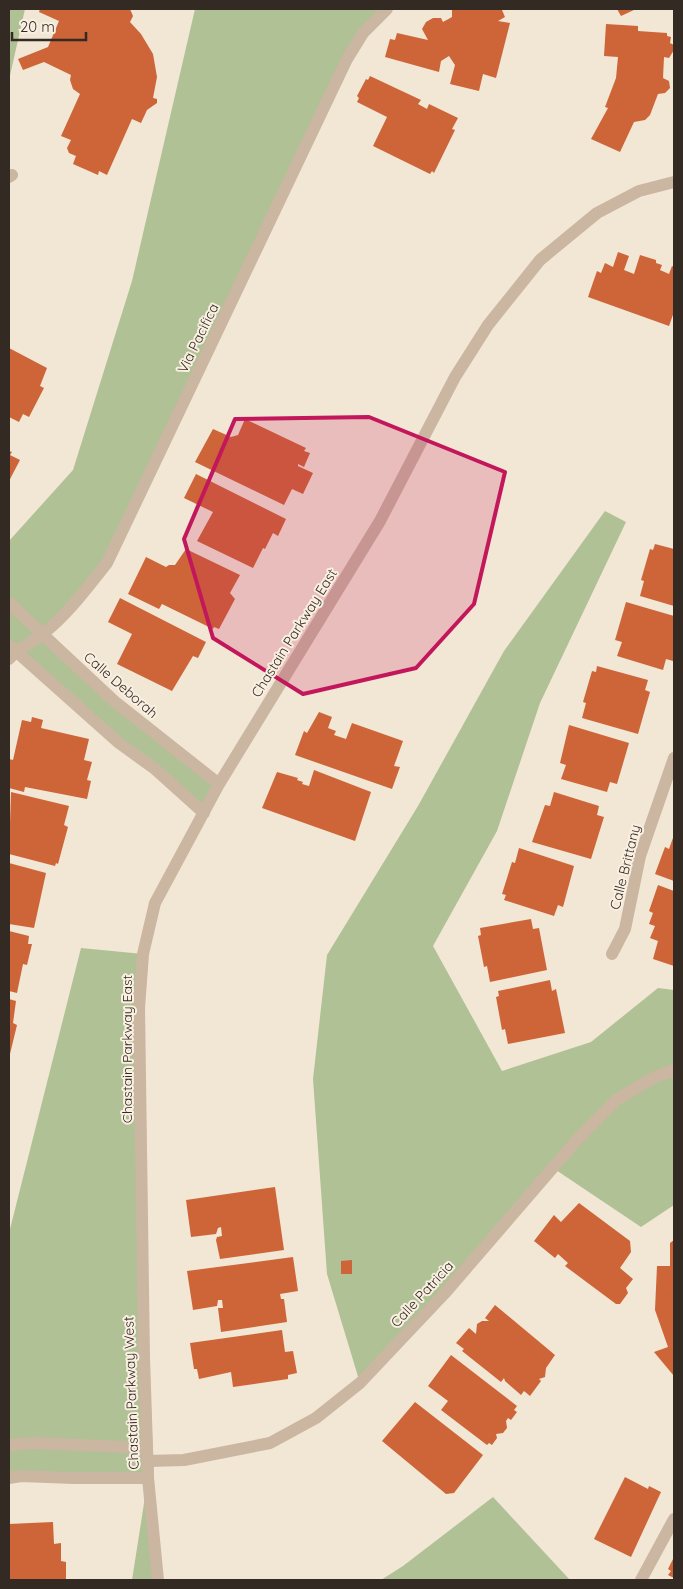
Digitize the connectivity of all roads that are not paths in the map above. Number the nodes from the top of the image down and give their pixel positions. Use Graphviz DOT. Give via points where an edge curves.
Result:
graph roads {
  1 [pos="387,9"];
  2 [pos="674,182"];
  3 [pos="9,603"];
  4 [pos="42,635"];
  5 [pos="11,651"];
  6 [pos="674,758"];
  7 [pos="218,784"];
  8 [pos="204,812"];
  9 [pos="612,954"];
  10 [pos="674,1070"];
  11 [pos="143,1204"];
  12 [pos="9,1445"];
  13 [pos="146,1448"];
  14 [pos="148,1462"];
  15 [pos="9,1478"];
  16 [pos="148,1478"];
  17 [pos="674,1519"];
  18 [pos="158,1580"];
  19 [pos="640,1580"];
  1 -- 4 [label="street, Via Pacifica" via="363,33 347,60 107,563 74,606"];
  2 -- 7 [label="street, Chastain Parkway East" via="639,191 597,213 540,260 488,325 456,377 380,521"];
  3 -- 4 [label="street, Calle Deborah"];
  4 -- 5 [label="street, Via Pacifica"];
  4 -- 7 [label="street, Calle Deborah" via="114,701"];
  5 -- 8 [label="street"];
  6 -- 9 [label="street, Calle Brittany" via="640,856 625,929"];
  7 -- 8 [label="street, Chastain Parkway East"];
  8 -- 11 [label="street, Chastain Parkway East" via="155,903 143,954 139,1008"];
  10 -- 14 [label="street, Calle Patricia" via="655,1077 616,1100 360,1383 316,1418 270,1443 184,1460"];
  11 -- 13 [label="street, Chastain Parkway West"];
  12 -- 13 [label="street" via="35,1443"];
  13 -- 14 [label="street, Chastain Parkway West"];
  14 -- 16 [label="street, Chastain Parkway West"];
  15 -- 16 [label="street"];
  16 -- 18 [label="street, Chastain Parkway West"];
  17 -- 19 [label="street"];
}
